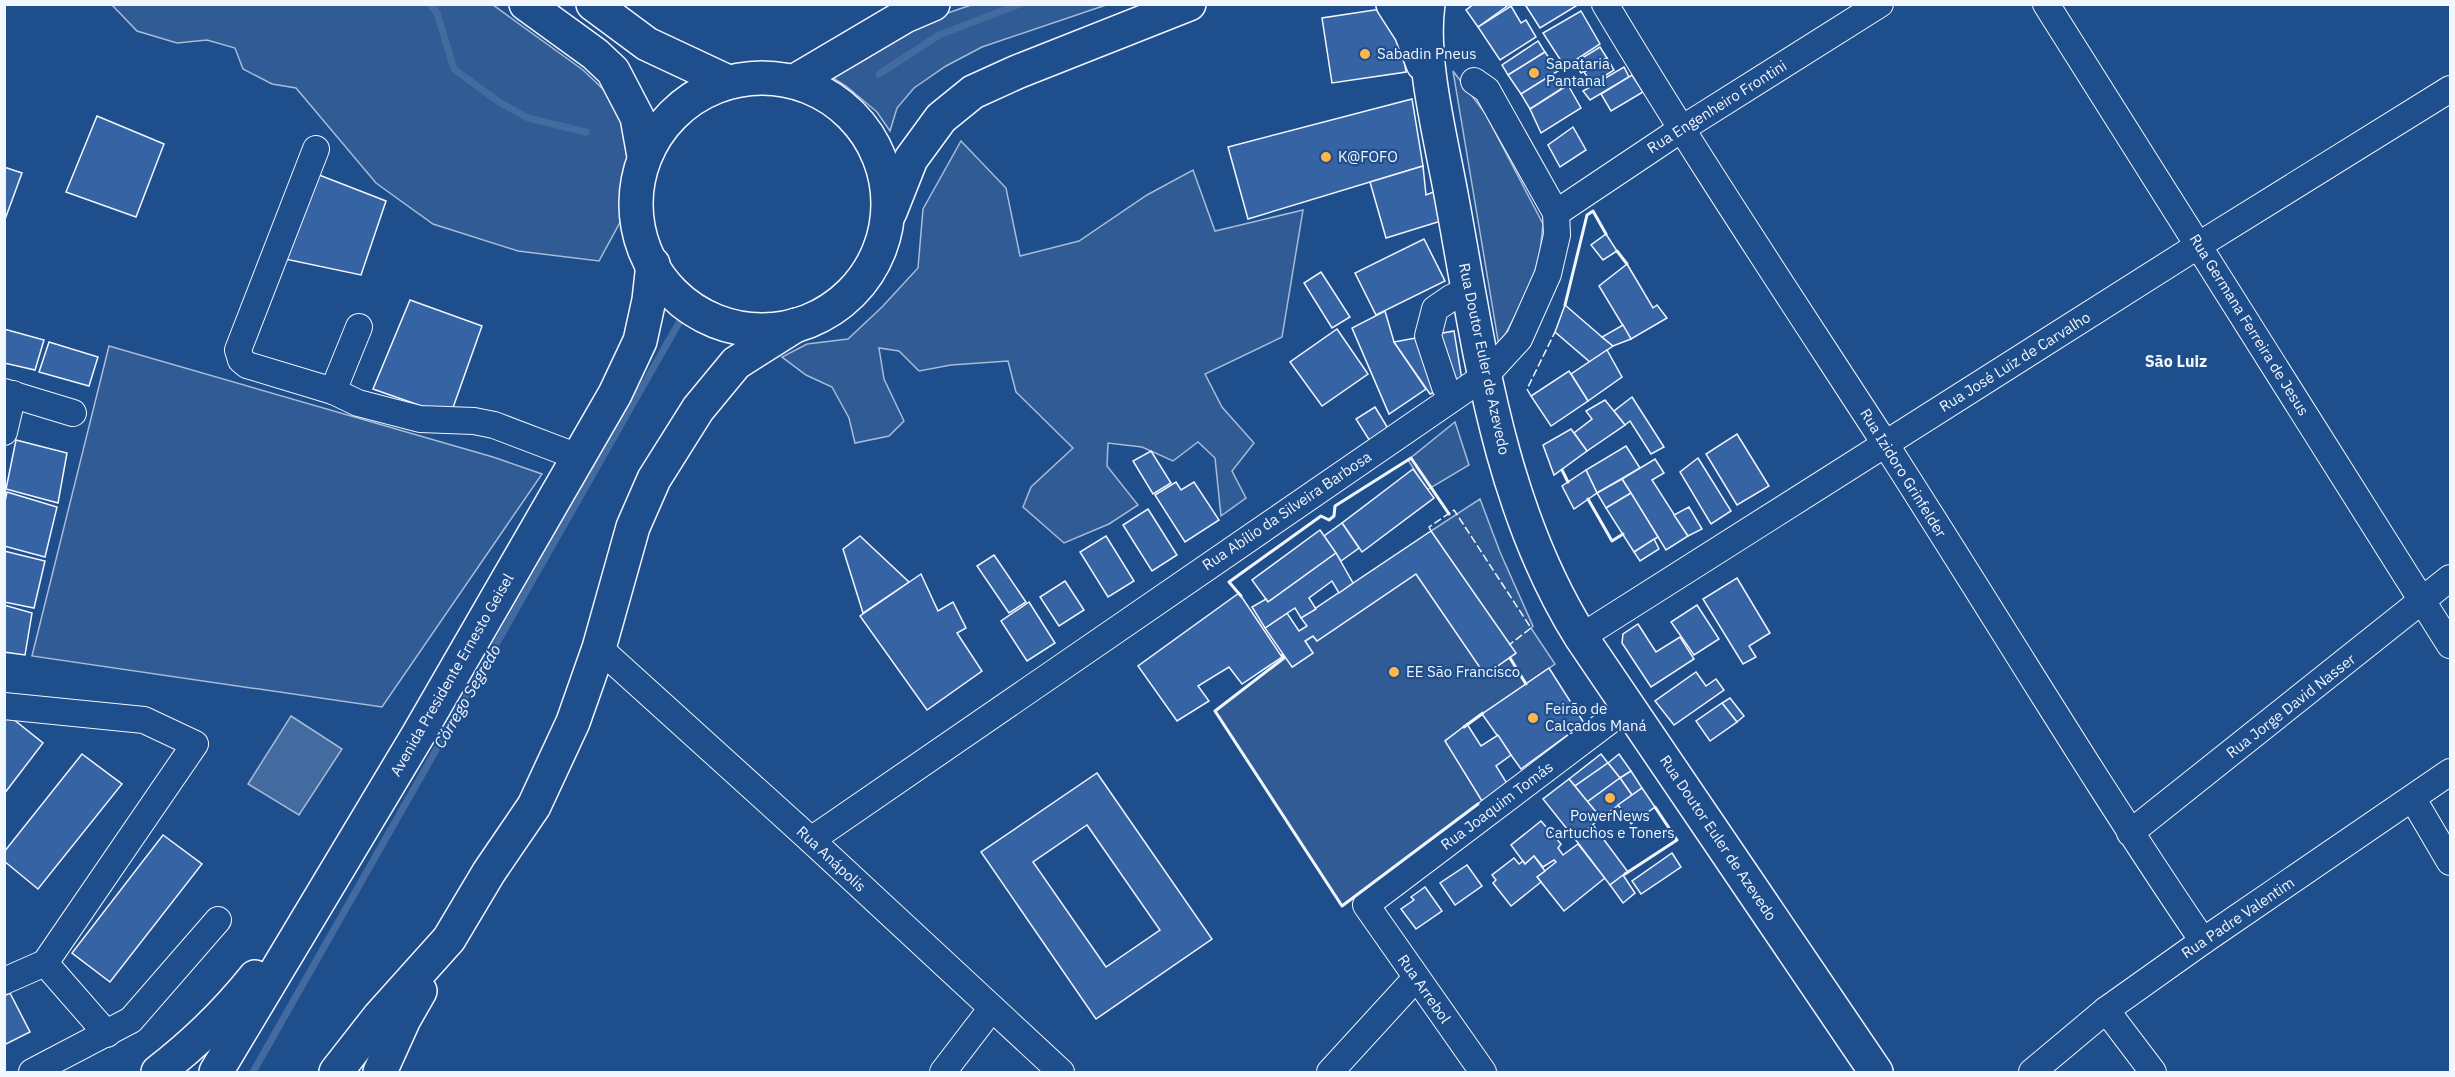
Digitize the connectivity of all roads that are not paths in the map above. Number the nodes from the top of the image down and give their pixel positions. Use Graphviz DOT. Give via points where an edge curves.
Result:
graph roads {
  1 [pos="525,4"];
  2 [pos="593,4"];
  3 [pos="933,4"];
  4 [pos="1189,4"];
  5 [pos="1393,4"];
  6 [pos="1428,4"];
  7 [pos="1605,4"];
  8 [pos="1880,4"];
  9 [pos="2046,4"];
  10 [pos="726,81"];
  11 [pos="795,81"];
  12 [pos="1474,81"];
  13 [pos="1430,82"];
  14 [pos="2451,89"];
  15 [pos="1680,130"];
  16 [pos="316,149"];
  17 [pos="644,156"];
  18 [pos="890,213"];
  19 [pos="1556,213"];
  20 [pos="2199,245"];
  21 [pos="653,264"];
  22 [pos="1469,290"];
  23 [pos="796,326"];
  24 [pos="359,327"];
  25 [pos="1485,376"];
  26 [pos="333,391"];
  27 [pos="9,393"];
  28 [pos="1453,397"];
  29 [pos="73,412"];
  30 [pos="4,432"];
  31 [pos="1885,444"];
  32 [pos="578,457"];
  33 [pos="2451,578"];
  34 [pos="2423,602"];
  35 [pos="1581,637"];
  36 [pos="2451,645"];
  37 [pos="599,648"];
  38 [pos="4,706"];
  39 [pos="1629,706"];
  40 [pos="2451,772"];
  41 [pos="2413,799"];
  42 [pos="2130,833"];
  43 [pos="811,840"];
  44 [pos="2451,862"];
  45 [pos="316,904"];
  46 [pos="1366,905"];
  47 [pos="218,920"];
  48 [pos="449,939"];
  49 [pos="2203,941"];
  50 [pos="45,963"];
  51 [pos="1416,978"];
  52 [pos="4,981"];
  53 [pos="992,1008"];
  54 [pos="2106,1010"];
  55 [pos="107,1034"];
  56 [pos="32,1072"];
  57 [pos="158,1072"];
  58 [pos="216,1072"];
  59 [pos="336,1072"];
  60 [pos="380,1072"];
  61 [pos="943,1072"];
  62 [pos="1061,1072"];
  63 [pos="1330,1072"];
  64 [pos="1483,1072"];
  65 [pos="1876,1072"];
  66 [pos="2032,1072"];
  67 [pos="2153,1072"];
  1 -- 17 [label="main road" via="595,54 612,71 637,117"];
  2 -- 10 [label="main road" via="647,44"];
  3 -- 11 [label="main road" via="905,16"];
  4 -- 18 [label="main road" via="974,92 941,118 911,159"];
  5 -- 13 [label="main road" via="1411,32"];
  6 -- 13 [label="main road"];
  7 -- 15 [label="street, Rua Izidoro Grinfelder"];
  8 -- 15 [label="street, Rua Engenheiro Frontini"];
  9 -- 20 [label="street, Rua Germana Ferreira de Jesus"];
  10 -- 11 [label="main road"];
  10 -- 17 [label="main road" via="692,97 664,123"];
  11 -- 18 [label="main road" via="847,109 880,156"];
  12 -- 19 [label="street" via="1487,90"];
  13 -- 22 [label="main road, Rua Doutor Euler de Azevedo"];
  14 -- 20 [label="street, Rua José Luiz de Carvalho"];
  15 -- 19 [label="street, Rua Engenheiro Frontini"];
  15 -- 31 [label="street, Rua Izidoro Grinfelder"];
  16 -- 26 [label="street" via="238,350 246,365"];
  17 -- 21 [label="main road" via="635,199 641,243"];
  18 -- 23 [label="main road" via="883,244 870,272 857,288 825,314"];
  19 -- 25 [label="street, Rua Abílio da Silveira Barbosa" via="1557,235 1548,274 1519,339"];
  20 -- 31 [label="street, Rua José Luiz de Carvalho"];
  20 -- 34 [label="street, Rua Germana Ferreira de Jesus"];
  21 -- 23 [label="main road" via="665,285 702,315 748,329"];
  21 -- 32 [label="main road, Avenida Presidente Ernesto Geisel" via="640,341"];
  22 -- 25 [label="main road, Rua Doutor Euler de Azevedo"];
  22 -- 28 [label="street" via="1436,309 1428,336 1445,387"];
  23 -- 37 [label="main road" via="736,363 698,409 654,479 633,526"];
  24 -- 26 [label="street"];
  25 -- 28 [label="street, Rua Abílio da Silveira Barbosa"];
  25 -- 35 [label="main road, Rua Doutor Euler de Azevedo" via="1499,444 1523,516 1553,587"];
  26 -- 32 [label="street" via="358,403 420,419 494,425"];
  27 -- 29 [label="street"];
  27 -- 30 [label="street"];
  28 -- 43 [label="street, Rua Abílio da Silveira Barbosa"];
  31 -- 35 [label="street, Rua José Luiz de Carvalho"];
  31 -- 42 [label="street, Rua Izidoro Grinfelder"];
  32 -- 45 [label="main road, Avenida Presidente Ernesto Geisel"];
  33 -- 34 [label="street, Rua Jorge David Nasser"];
  34 -- 36 [label="street, Rua Germana Ferreira de Jesus"];
  34 -- 42 [label="street, Rua Jorge David Nasser"];
  35 -- 39 [label="main road, Rua Doutor Euler de Azevedo"];
  37 -- 43 [label="street, Rua Anápolis"];
  37 -- 48 [label="main road" via="573,722 534,806"];
  38 -- 50 [label="street" via="144,720 195,744"];
  39 -- 46 [label="street, Rua Joaquim Tomás"];
  39 -- 65 [label="main road, Rua Doutor Euler de Azevedo"];
  40 -- 41 [label="street, Rua Padre Valentim"];
  41 -- 44 [label="street"];
  41 -- 49 [label="street, Rua Padre Valentim"];
  42 -- 49 [label="street, Rua Izidoro Grinfelder"];
  43 -- 53 [label="street, Rua Anápolis"];
  45 -- 57 [label="main road" via="237,999"];
  45 -- 58 [label="main road, Avenida Presidente Ernesto Geisel"];
  46 -- 51 [label="street, Rua Arrebol"];
  47 -- 55 [label="street" via="131,1020"];
  48 -- 59 [label="main road"];
  48 -- 60 [label="main road" via="404,1018"];
  49 -- 54 [label="street, Rua Padre Valentim"];
  50 -- 52 [label="street"];
  50 -- 55 [label="street"];
  51 -- 63 [label="street"];
  51 -- 64 [label="street, Rua Arrebol"];
  53 -- 61 [label="street"];
  53 -- 62 [label="street, Rua Anápolis"];
  54 -- 66 [label="street, Rua Padre Valentim"];
  54 -- 67 [label="street"];
  55 -- 56 [label="street"];
}
